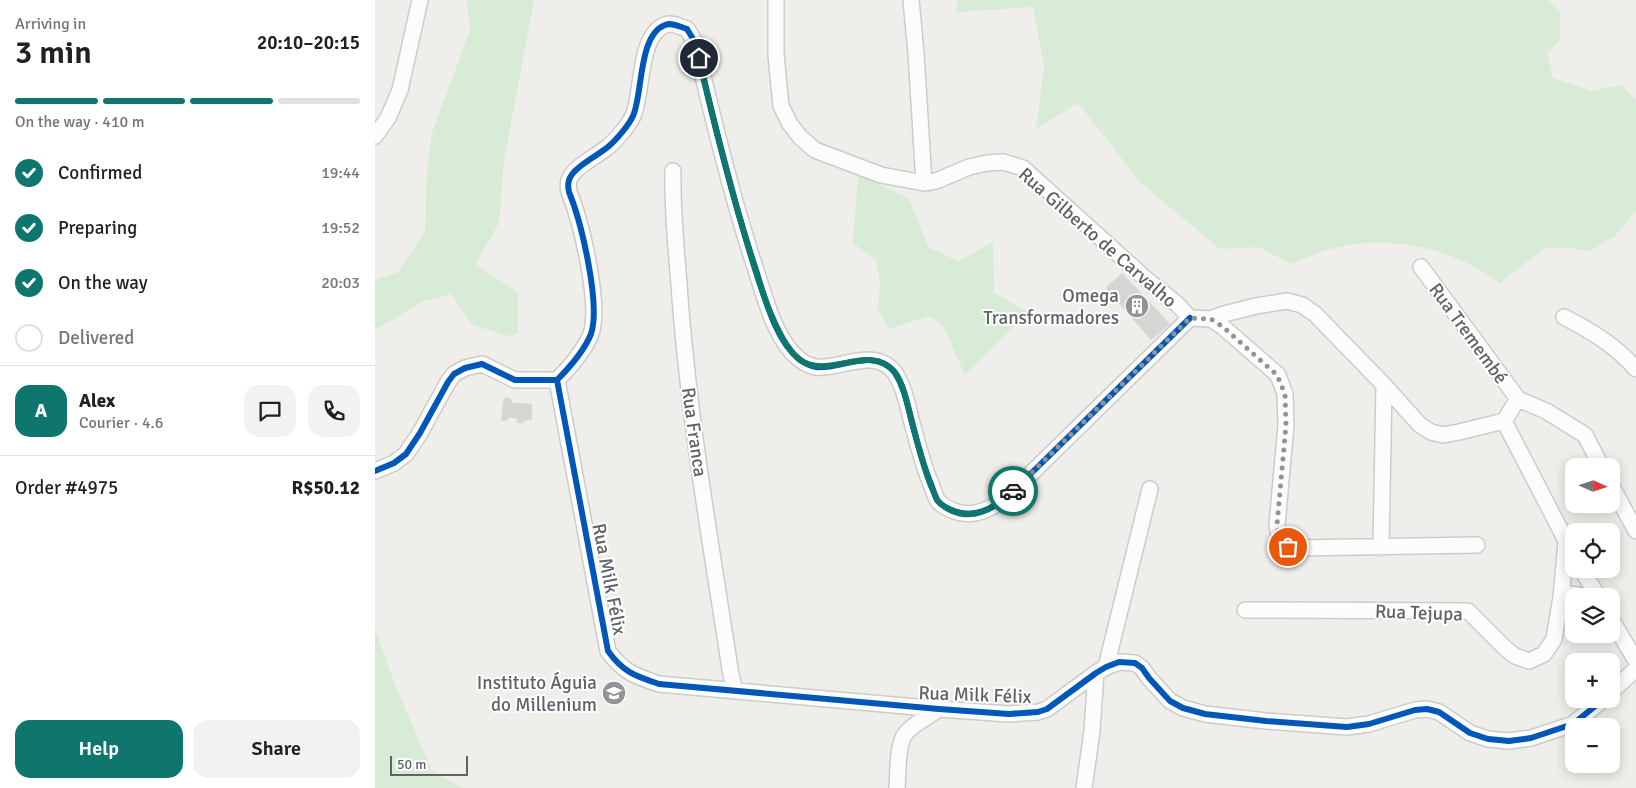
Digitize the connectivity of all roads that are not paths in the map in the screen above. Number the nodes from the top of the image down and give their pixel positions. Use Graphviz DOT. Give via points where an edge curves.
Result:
graph roads {
  1 [pos="420,0"];
  2 [pos="776,0"];
  3 [pos="911,0"];
  4 [pos="375,136"];
  5 [pos="673,170"];
  6 [pos="924,183"];
  7 [pos="1421,267"];
  8 [pos="1564,317"];
  9 [pos="1190,318"];
  10 [pos="1211,319"];
  11 [pos="1636,369"];
  12 [pos="557,380"];
  13 [pos="1384,385"];
  14 [pos="1518,399"];
  15 [pos="1504,421"];
  16 [pos="1597,458"];
  17 [pos="375,471"];
  18 [pos="1150,489"];
  19 [pos="1620,502"];
  20 [pos="1636,531"];
  21 [pos="1565,540"];
  22 [pos="1477,545"];
  23 [pos="1381,548"];
  24 [pos="1565,576"];
  25 [pos="1565,596"];
  26 [pos="1561,597"];
  27 [pos="1245,610"];
  28 [pos="1620,634"];
  29 [pos="1636,661"];
  30 [pos="1636,669"];
  31 [pos="1101,670"];
  32 [pos="1620,684"];
  33 [pos="735,690"];
  34 [pos="1592,708"];
  35 [pos="939,710"];
  36 [pos="897,788"];
  37 [pos="1084,788"];
  1 -- 4 [label="street" via="397,97"];
  2 -- 6 [label="street, Rua Gilberto de Carvalho" via="776,55 781,106 800,137 815,150 850,164 881,175"];
  3 -- 6 [label="street"];
  5 -- 33 [label="street, Rua Franca" via="672,196 690,407"];
  6 -- 9 [label="street, Rua Gilberto de Carvalho" via="987,163 1003,162 1023,168"];
  7 -- 14 [label="street, Rua Tremembé"];
  8 -- 11 [label="street" via="1610,344"];
  9 -- 10 [label="street, Rua Gilberto de Carvalho"];
  9 -- 12 [label="street" via="997,505 972,515 948,509 937,501 903,389 894,372 882,363 863,360 817,367 793,353 781,336 748,244 695,42 687,29 672,24 657,30 648,46 633,117 616,139 574,172 568,182 587,251 593,320 591,334 570,367"];
  10 -- 13 [label="street, Rua Gilberto de Carvalho" via="1274,302 1302,305 1315,314"];
  10 -- 23 [label="street" via="1277,375 1285,394 1286,425 1277,525 1282,544 1295,548"];
  12 -- 17 [label="street" via="515,380 482,364 465,368 448,382 406,454"];
  12 -- 33 [label="street, Rua Milk Félix" via="608,651 626,671 659,684"];
  13 -- 15 [label="street, Rua Gilberto de Carvalho" via="1420,425 1431,432 1443,435"];
  13 -- 23 [label="street"];
  14 -- 15 [label="street"];
  14 -- 16 [label="street" via="1585,435"];
  15 -- 21 [label="street"];
  18 -- 31 [label="street"];
  19 -- 20 [label="street"];
  22 -- 23 [label="street"];
  24 -- 26 [label="street, Rua Tejupa"];
  25 -- 26 [label="street"];
  26 -- 27 [label="street, Rua Tejupa" via="1554,639 1544,654 1529,660 1515,656 1468,611"];
  28 -- 29 [label="street"];
  30 -- 32 [label="street"];
  31 -- 34 [label="street, Rua Milk Félix" via="1119,662 1135,664 1170,701 1205,714 1347,727 1427,709 1439,712 1470,733 1509,741 1531,738 1573,724"];
  31 -- 35 [label="street, Rua Milk Félix" via="1039,712 1009,714"];
  31 -- 37 [label="street"];
  33 -- 35 [label="street, Rua Milk Félix"];
  35 -- 36 [label="street" via="903,737"];
}
